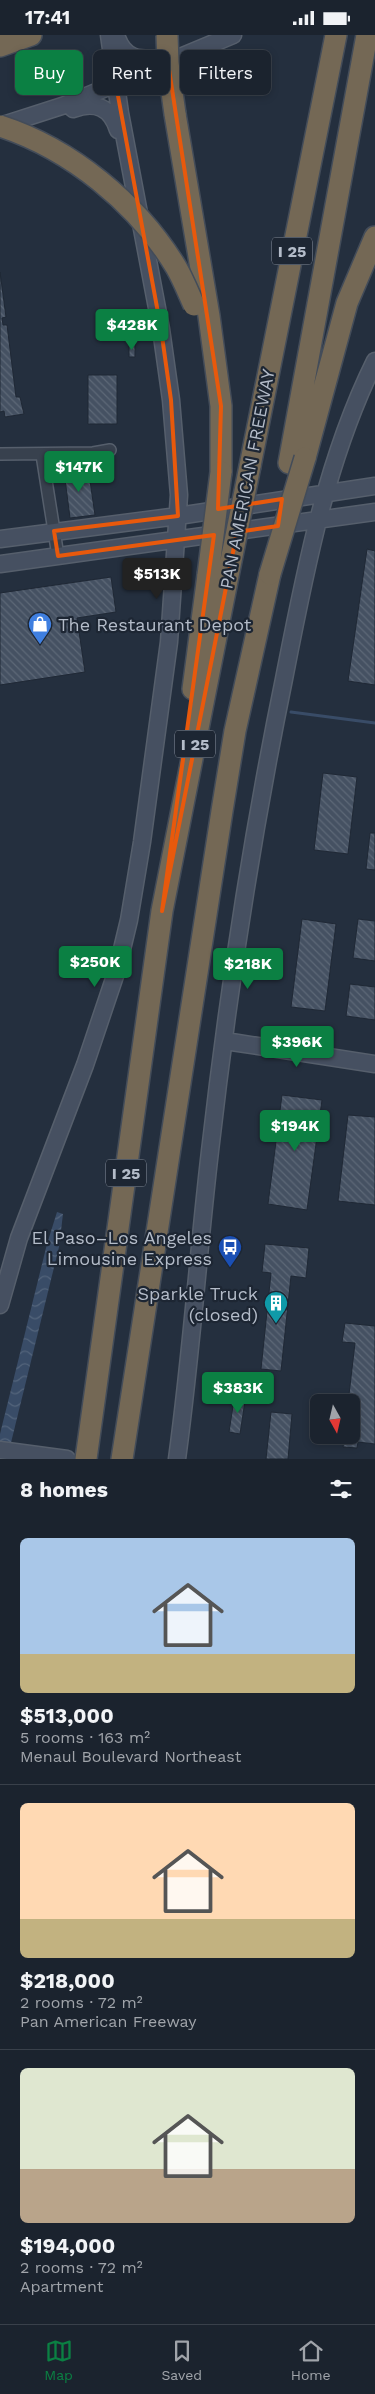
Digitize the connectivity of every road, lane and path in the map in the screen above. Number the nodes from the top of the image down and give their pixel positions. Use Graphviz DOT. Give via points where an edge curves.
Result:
graph roads {
  1 [pos="31,35"];
  2 [pos="109,35"];
  3 [pos="116,35"];
  4 [pos="167,35"];
  5 [pos="233,35"];
  6 [pos="367,35"];
  7 [pos="336,36"];
  8 [pos="0,46"];
  9 [pos="111,50"];
  10 [pos="198,50"];
  11 [pos="180,57"];
  12 [pos="93,94"];
  13 [pos="118,95"];
  14 [pos="0,126"];
  15 [pos="0,133"];
  16 [pos="131,173"];
  17 [pos="375,237"];
  18 [pos="375,361"];
  19 [pos="221,406"];
  20 [pos="110,450"];
  21 [pos="0,455"];
  22 [pos="42,455"];
  23 [pos="297,461"];
  24 [pos="375,486"];
  25 [pos="325,492"];
  26 [pos="375,512"];
  27 [pos="178,515"];
  28 [pos="318,520"];
  29 [pos="54,531"];
  30 [pos="0,539"];
  31 [pos="177,540"];
  32 [pos="58,556"];
  33 [pos="0,564"];
  34 [pos="218,576"];
  35 [pos="225,1041"];
  36 [pos="375,1064"];
  37 [pos="0,1305"];
  38 [pos="0,1450"];
  39 [pos="124,1450"];
  40 [pos="67,1459"];
  41 [pos="86,1459"];
  42 [pos="177,1459"];
  1 -- 8 [label="highway"];
  2 -- 9 [label="main road"];
  3 -- 11 [label="main road" via="125,50 139,59"];
  4 -- 19 [label="highway, bridge" via="170,80 208,306"];
  5 -- 10 [label="main road"];
  6 -- 23 [label="highway, PAN AMERICAN FREEWAY / I 25"];
  7 -- 34 [label="highway, PAN AMERICAN FREEWAY / I 25, bridge" via="250,466"];
  12 -- 14 [label="main road"];
  13 -- 16 [label="main road"];
  14 -- 19 [label="highway, bridge" via="45,144 106,187 142,221 176,268 194,305"];
  15 -- 16 [label="main road" via="80,106 99,106 108,111 115,121"];
  16 -- 27 [label="main road" via="171,400"];
  17 -- 23 [label="highway" via="348,303"];
  18 -- 25 [label="main road" via="352,410"];
  19 -- 34 [label="highway, bridge"];
  20 -- 22 [label="street"];
  21 -- 22 [label="street"];
  22 -- 29 [label="street"];
  23 -- 39 [label="highway, I 25, bridge" via="235,731"];
  24 -- 25 [label="main road"];
  25 -- 27 [label="main road"];
  25 -- 28 [label="main road"];
  26 -- 28 [label="main road"];
  27 -- 29 [label="main road"];
  27 -- 31 [label="main road"];
  28 -- 31 [label="main road"];
  28 -- 35 [label="main road" via="264,777"];
  29 -- 30 [label="main road"];
  29 -- 32 [label="street"];
  31 -- 32 [label="main road"];
  31 -- 37 [label="main road" via="163,693 129,921 108,1001 26,1221"];
  32 -- 33 [label="main road"];
  34 -- 41 [label="highway, PAN AMERICAN FREEWAY / I 25" via="162,911"];
  35 -- 36 [label="main road"];
  35 -- 42 [label="main road" via="209,1155"];
  38 -- 40 [label="main road"];
}
